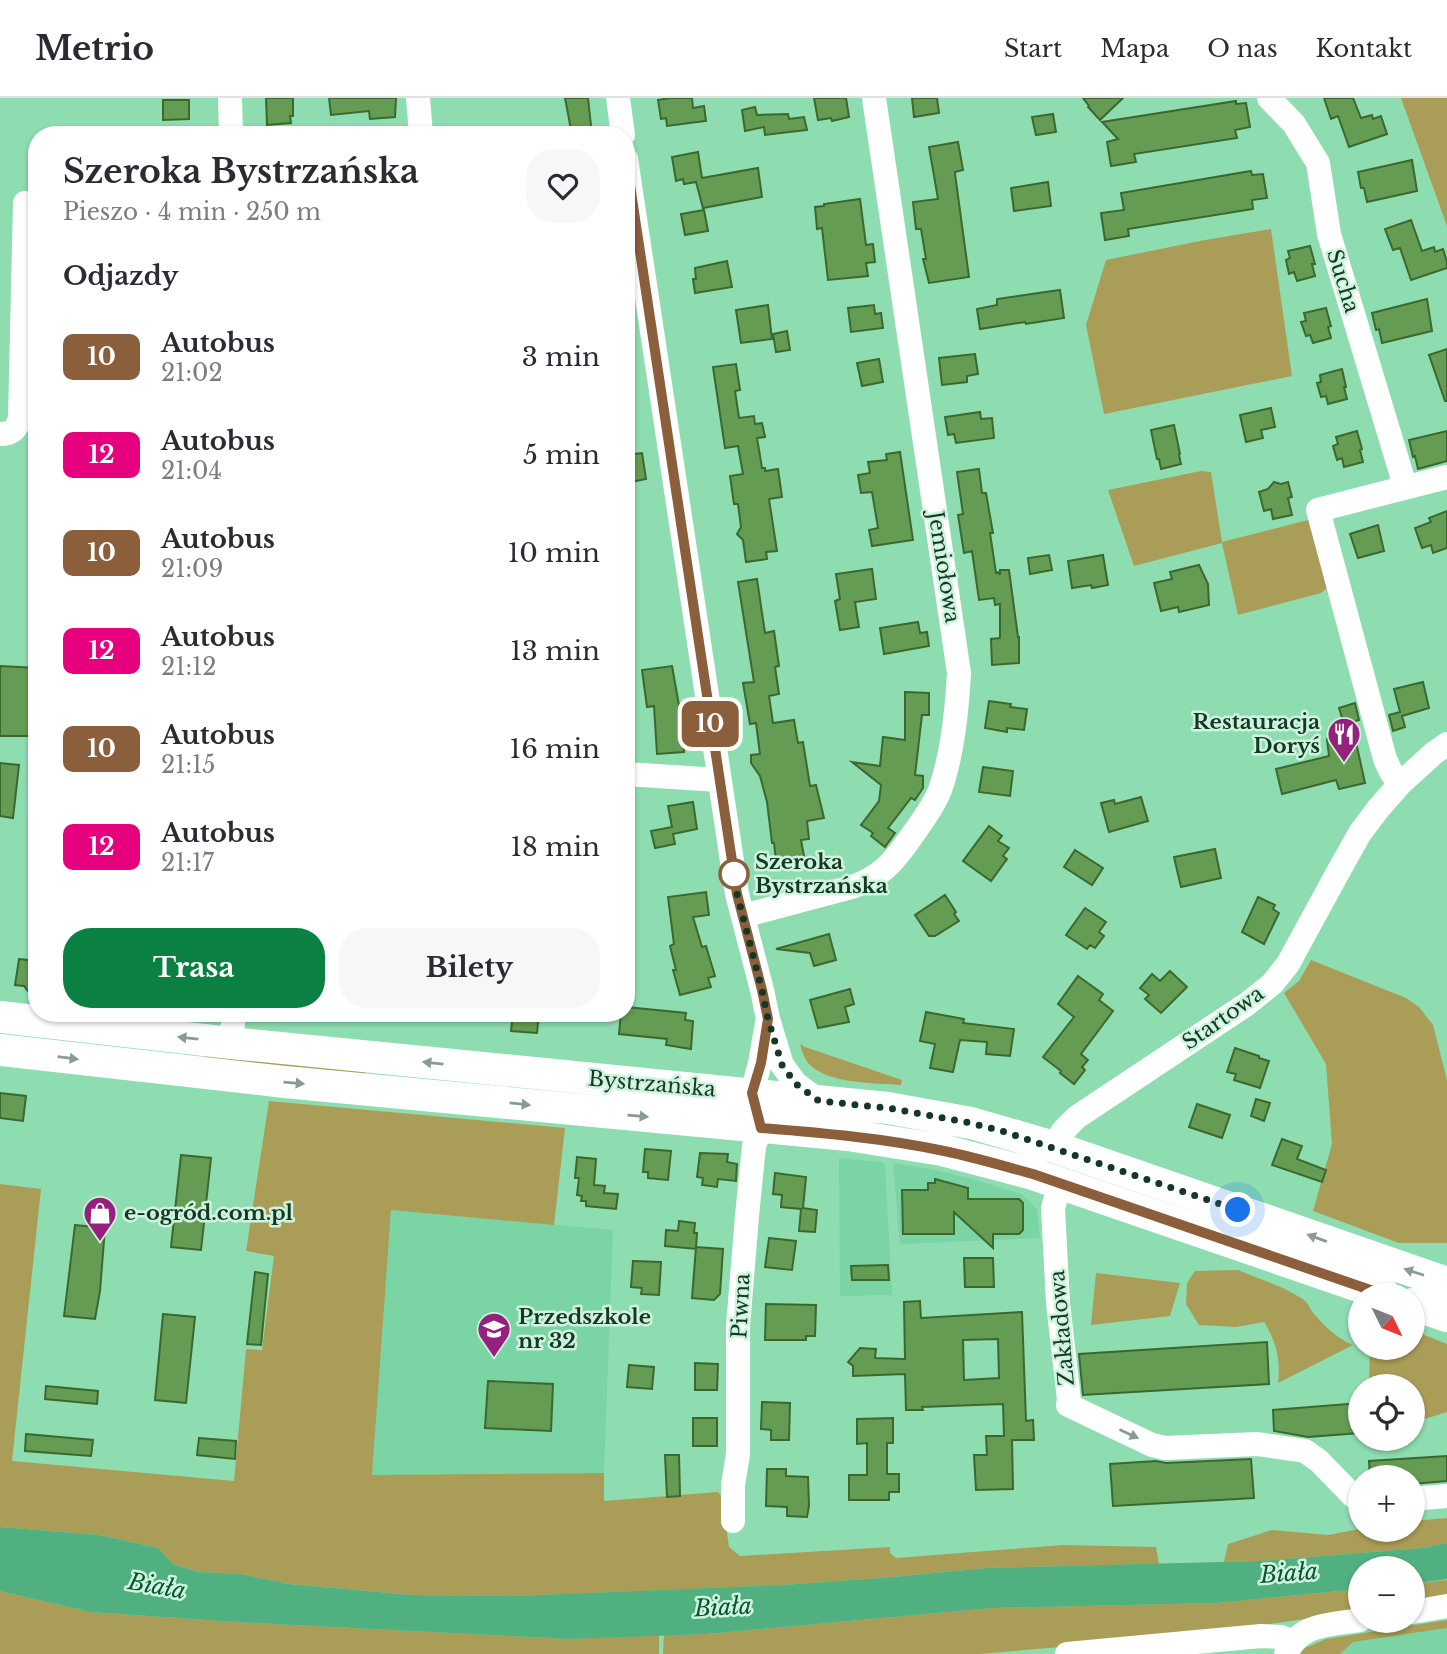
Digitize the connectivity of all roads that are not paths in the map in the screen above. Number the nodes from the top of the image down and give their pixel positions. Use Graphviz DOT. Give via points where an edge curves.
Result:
graph roads {
  1 [pos="230,98"];
  2 [pos="418,98"];
  3 [pos="618,98"];
  4 [pos="874,98"];
  5 [pos="1269,98"];
  6 [pos="231,126"];
  7 [pos="420,126"];
  8 [pos="622,126"];
  9 [pos="25,203"];
  10 [pos="635,219"];
  11 [pos="0,434"];
  12 [pos="1402,476"];
  13 [pos="1447,477"];
  14 [pos="1447,744"];
  15 [pos="635,775"];
  16 [pos="719,780"];
  17 [pos="1400,784"];
  18 [pos="743,916"];
  19 [pos="0,1017"];
  20 [pos="28,1018"];
  21 [pos="768,1019"];
  22 [pos="106,1022"];
  23 [pos="233,1028"];
  24 [pos="0,1050"];
  25 [pos="377,1057"];
  26 [pos="782,1065"];
  27 [pos="369,1090"];
  28 [pos="765,1095"];
  29 [pos="819,1101"];
  30 [pos="761,1128"];
  31 [pos="1054,1147"];
  32 [pos="1060,1184"];
  33 [pos="1350,1283"];
  34 [pos="1447,1283"];
  35 [pos="1425,1309"];
  36 [pos="1447,1317"];
  37 [pos="1348,1491"];
  38 [pos="1447,1496"];
  39 [pos="1425,1498"];
  40 [pos="733,1521"];
  41 [pos="1447,1606"];
  42 [pos="1425,1610"];
  43 [pos="1348,1622"];
  44 [pos="1289,1648"];
  45 [pos="1067,1654"];
  1 -- 6 [label="street"];
  2 -- 7 [label="street"];
  3 -- 8 [label="street"];
  4 -- 18 [label="street, Jemiołowa" via="959,673 952,737 939,792 926,817 880,874 852,887"];
  5 -- 12 [label="street, Sucha" via="1294,124 1318,163 1329,234"];
  9 -- 11 [label="street" via="20,418 14,430"];
  10 -- 16 [label="street"];
  13 -- 17 [label="street" via="1318,510 1385,759"];
  14 -- 17 [label="street, Startowa"];
  15 -- 16 [label="street"];
  16 -- 18 [label="street"];
  17 -- 31 [label="street, Startowa" via="1360,833 1288,964 1272,984 1077,1116"];
  18 -- 21 [label="street"];
  20 -- 19 [label="main road, Bystrzańska, one-way"];
  21 -- 26 [label="street"];
  21 -- 28 [label="street" via="761,1063"];
  23 -- 22 [label="main road, Bystrzańska, one-way"];
  23 -- 25 [label="main road, Bystrzańska"];
  24 -- 27 [label="main road, Bystrzańska, one-way"];
  25 -- 27 [label="main road"];
  28 -- 25 [label="main road, Bystrzańska, one-way"];
  26 -- 28 [label="street"];
  26 -- 29 [label="street" via="796,1084"];
  27 -- 30 [label="main road, Bystrzańska, one-way"];
  28 -- 29 [label="main road, Bystrzańska"];
  28 -- 30 [label="street, Piwna"];
  29 -- 31 [label="main road, Bystrzańska" via="971,1123"];
  30 -- 32 [label="main road, Bystrzańska" via="848,1135 942,1150"];
  30 -- 40 [label="street, Piwna" via="754,1146 738,1326"];
  34 -- 31 [label="main road, Bystrzańska, one-way"];
  32 -- 33 [label="main road, Bystrzańska"];
  32 -- 37 [label="street, Zakładowa, one-way" via="1053,1208 1068,1405 1165,1448 1258,1444 1305,1451"];
  35 -- 36 [label="main road"];
  38 -- 39 [label="street"];
  41 -- 42 [label="street"];
  43 -- 44 [label="street" via="1306,1630"];
  44 -- 45 [label="street" via="1281,1637 1261,1636"];
}
